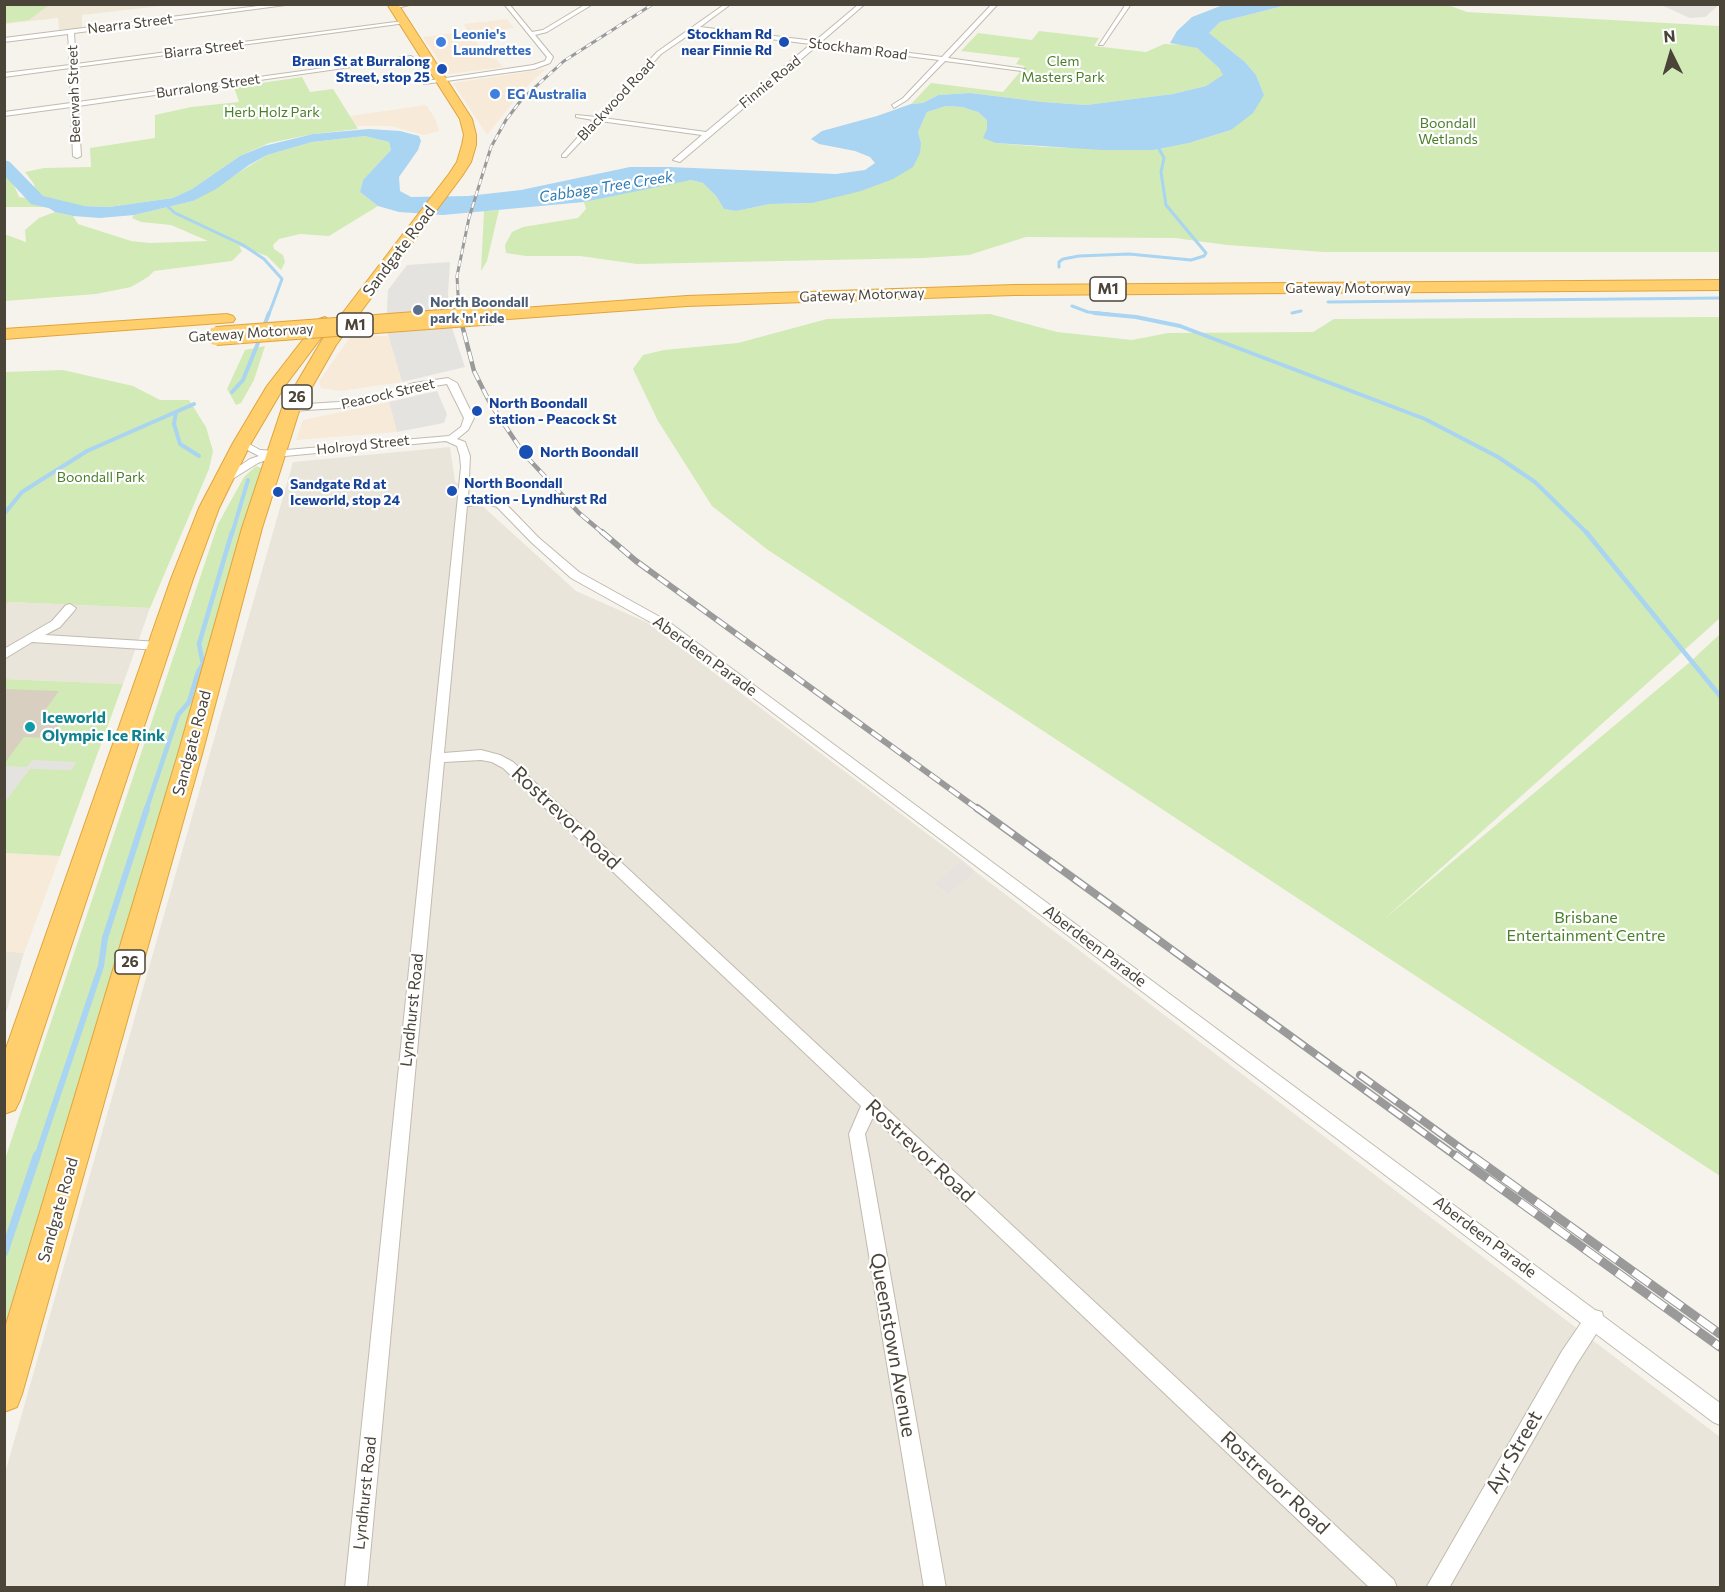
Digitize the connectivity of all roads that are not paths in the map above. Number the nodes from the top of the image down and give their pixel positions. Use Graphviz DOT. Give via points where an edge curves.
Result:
graph roads {
  1 [pos="291,4"];
  2 [pos="378,4"];
  3 [pos="411,4"];
  4 [pos="506,4"];
  5 [pos="591,4"];
  6 [pos="729,4"];
  7 [pos="863,4"];
  8 [pos="996,4"];
  9 [pos="1129,4"];
  10 [pos="392,6"];
  11 [pos="403,23"];
  12 [pos="390,25"];
  13 [pos="695,28"];
  14 [pos="71,32"];
  15 [pos="530,34"];
  16 [pos="4,40"];
  17 [pos="817,43"];
  18 [pos="1101,44"];
  19 [pos="944,59"];
  20 [pos="73,66"];
  21 [pos="416,66"];
  22 [pos="1022,69"];
  23 [pos="4,75"];
  24 [pos="440,80"];
  25 [pos="74,104"];
  26 [pos="894,106"];
  27 [pos="4,114"];
  28 [pos="578,116"];
  29 [pos="597,119"];
  30 [pos="706,134"];
  31 [pos="77,156"];
  32 [pos="564,156"];
  33 [pos="677,160"];
  34 [pos="448,162"];
  35 [pos="1720,273"];
  36 [pos="1720,285"];
  37 [pos="531,297"];
  38 [pos="495,307"];
  39 [pos="4,334"];
  40 [pos="4,350"];
  41 [pos="291,408"];
  42 [pos="451,439"];
  43 [pos="242,443"];
  44 [pos="275,454"];
  45 [pos="222,481"];
  46 [pos="463,502"];
  47 [pos="70,608"];
  48 [pos="30,638"];
  49 [pos="159,646"];
  50 [pos="4,655"];
  51 [pos="437,758"];
  52 [pos="4,1100"];
  53 [pos="870,1104"];
  54 [pos="1595,1319"];
  55 [pos="4,1394"];
  56 [pos="1720,1415"];
  57 [pos="356,1587"];
  58 [pos="935,1587"];
  59 [pos="1386,1587"];
  60 [pos="1437,1587"];
  1 -- 14 [label="street, Nearra Street"];
  2 -- 12 [label="highway"];
  3 -- 10 [label="street"];
  4 -- 15 [label="street"];
  5 -- 15 [label="street" via="544,31"];
  6 -- 13 [label="street, Blackwood Road"];
  7 -- 17 [label="street, Finnie Road"];
  8 -- 19 [label="street"];
  9 -- 18 [label="street"];
  10 -- 11 [label="highway, 26"];
  11 -- 12 [label="street, Biarra Street"];
  11 -- 24 [label="highway, 26"];
  12 -- 20 [label="street, Biarra Street"];
  12 -- 21 [label="highway"];
  13 -- 17 [label="street, Stockham Road"];
  13 -- 29 [label="street, Blackwood Road" via="652,59"];
  14 -- 16 [label="street, Nearra Street"];
  14 -- 20 [label="street, Beerwah Street"];
  15 -- 24 [label="street, Burralong Street" via="550,57 548,62"];
  17 -- 19 [label="street, Stockham Road"];
  17 -- 30 [label="street, Finnie Road"];
  19 -- 22 [label="street, Stockham Road"];
  19 -- 26 [label="street"];
  20 -- 23 [label="street, Biarra Street"];
  20 -- 25 [label="street, Beerwah Street"];
  21 -- 24 [label="street, Burralong Street"];
  21 -- 25 [label="street, Burralong Street"];
  24 -- 41 [label="highway, Sandgate Road / 26" via="466,120 470,135 464,162 328,344"];
  25 -- 27 [label="street, Burralong Street"];
  25 -- 31 [label="street, Beerwah Street"];
  28 -- 29 [label="street"];
  29 -- 30 [label="street"];
  29 -- 32 [label="street, Blackwood Road"];
  30 -- 33 [label="street, Finnie Road"];
  34 -- 43 [label="highway, Sandgate Road / 26" via="288,370"];
  35 -- 37 [label="highway, Gateway Motorway / M1" via="1009,276 780,282"];
  36 -- 38 [label="highway, Gateway Motorway / M1" via="1014,290"];
  38 -- 39 [label="highway, Gateway Motorway / M1"];
  38 -- 40 [label="highway, Gateway Motorway / M1, bridge" via="216,336"];
  41 -- 42 [label="street, Peacock Street" via="339,405 448,381 469,418 465,428"];
  41 -- 44 [label="highway, Sandgate Road / 26"];
  42 -- 44 [label="street, Holroyd Street"];
  42 -- 46 [label="street, Lyndhurst Road" via="463,446 465,456"];
  43 -- 44 [label="street" via="258,453"];
  43 -- 45 [label="highway, Sandgate Road / 26"];
  44 -- 45 [label="street"];
  44 -- 55 [label="highway, Sandgate Road / 26"];
  45 -- 49 [label="highway, Sandgate Road / 26"];
  46 -- 51 [label="street, Lyndhurst Road"];
  46 -- 54 [label="street, Aberdeen Parade" via="501,505 575,575 665,625"];
  47 -- 48 [label="street" via="56,624"];
  48 -- 49 [label="street"];
  48 -- 50 [label="street"];
  49 -- 52 [label="highway, Sandgate Road / 26"];
  51 -- 53 [label="street, Rostrevor Road" via="481,755 508,765"];
  51 -- 57 [label="street, Lyndhurst Road"];
  53 -- 58 [label="street, Queenstown Avenue" via="857,1134"];
  53 -- 59 [label="street, Rostrevor Road"];
  54 -- 56 [label="street, Aberdeen Parade"];
  54 -- 60 [label="street, Ayr Street"];
}
